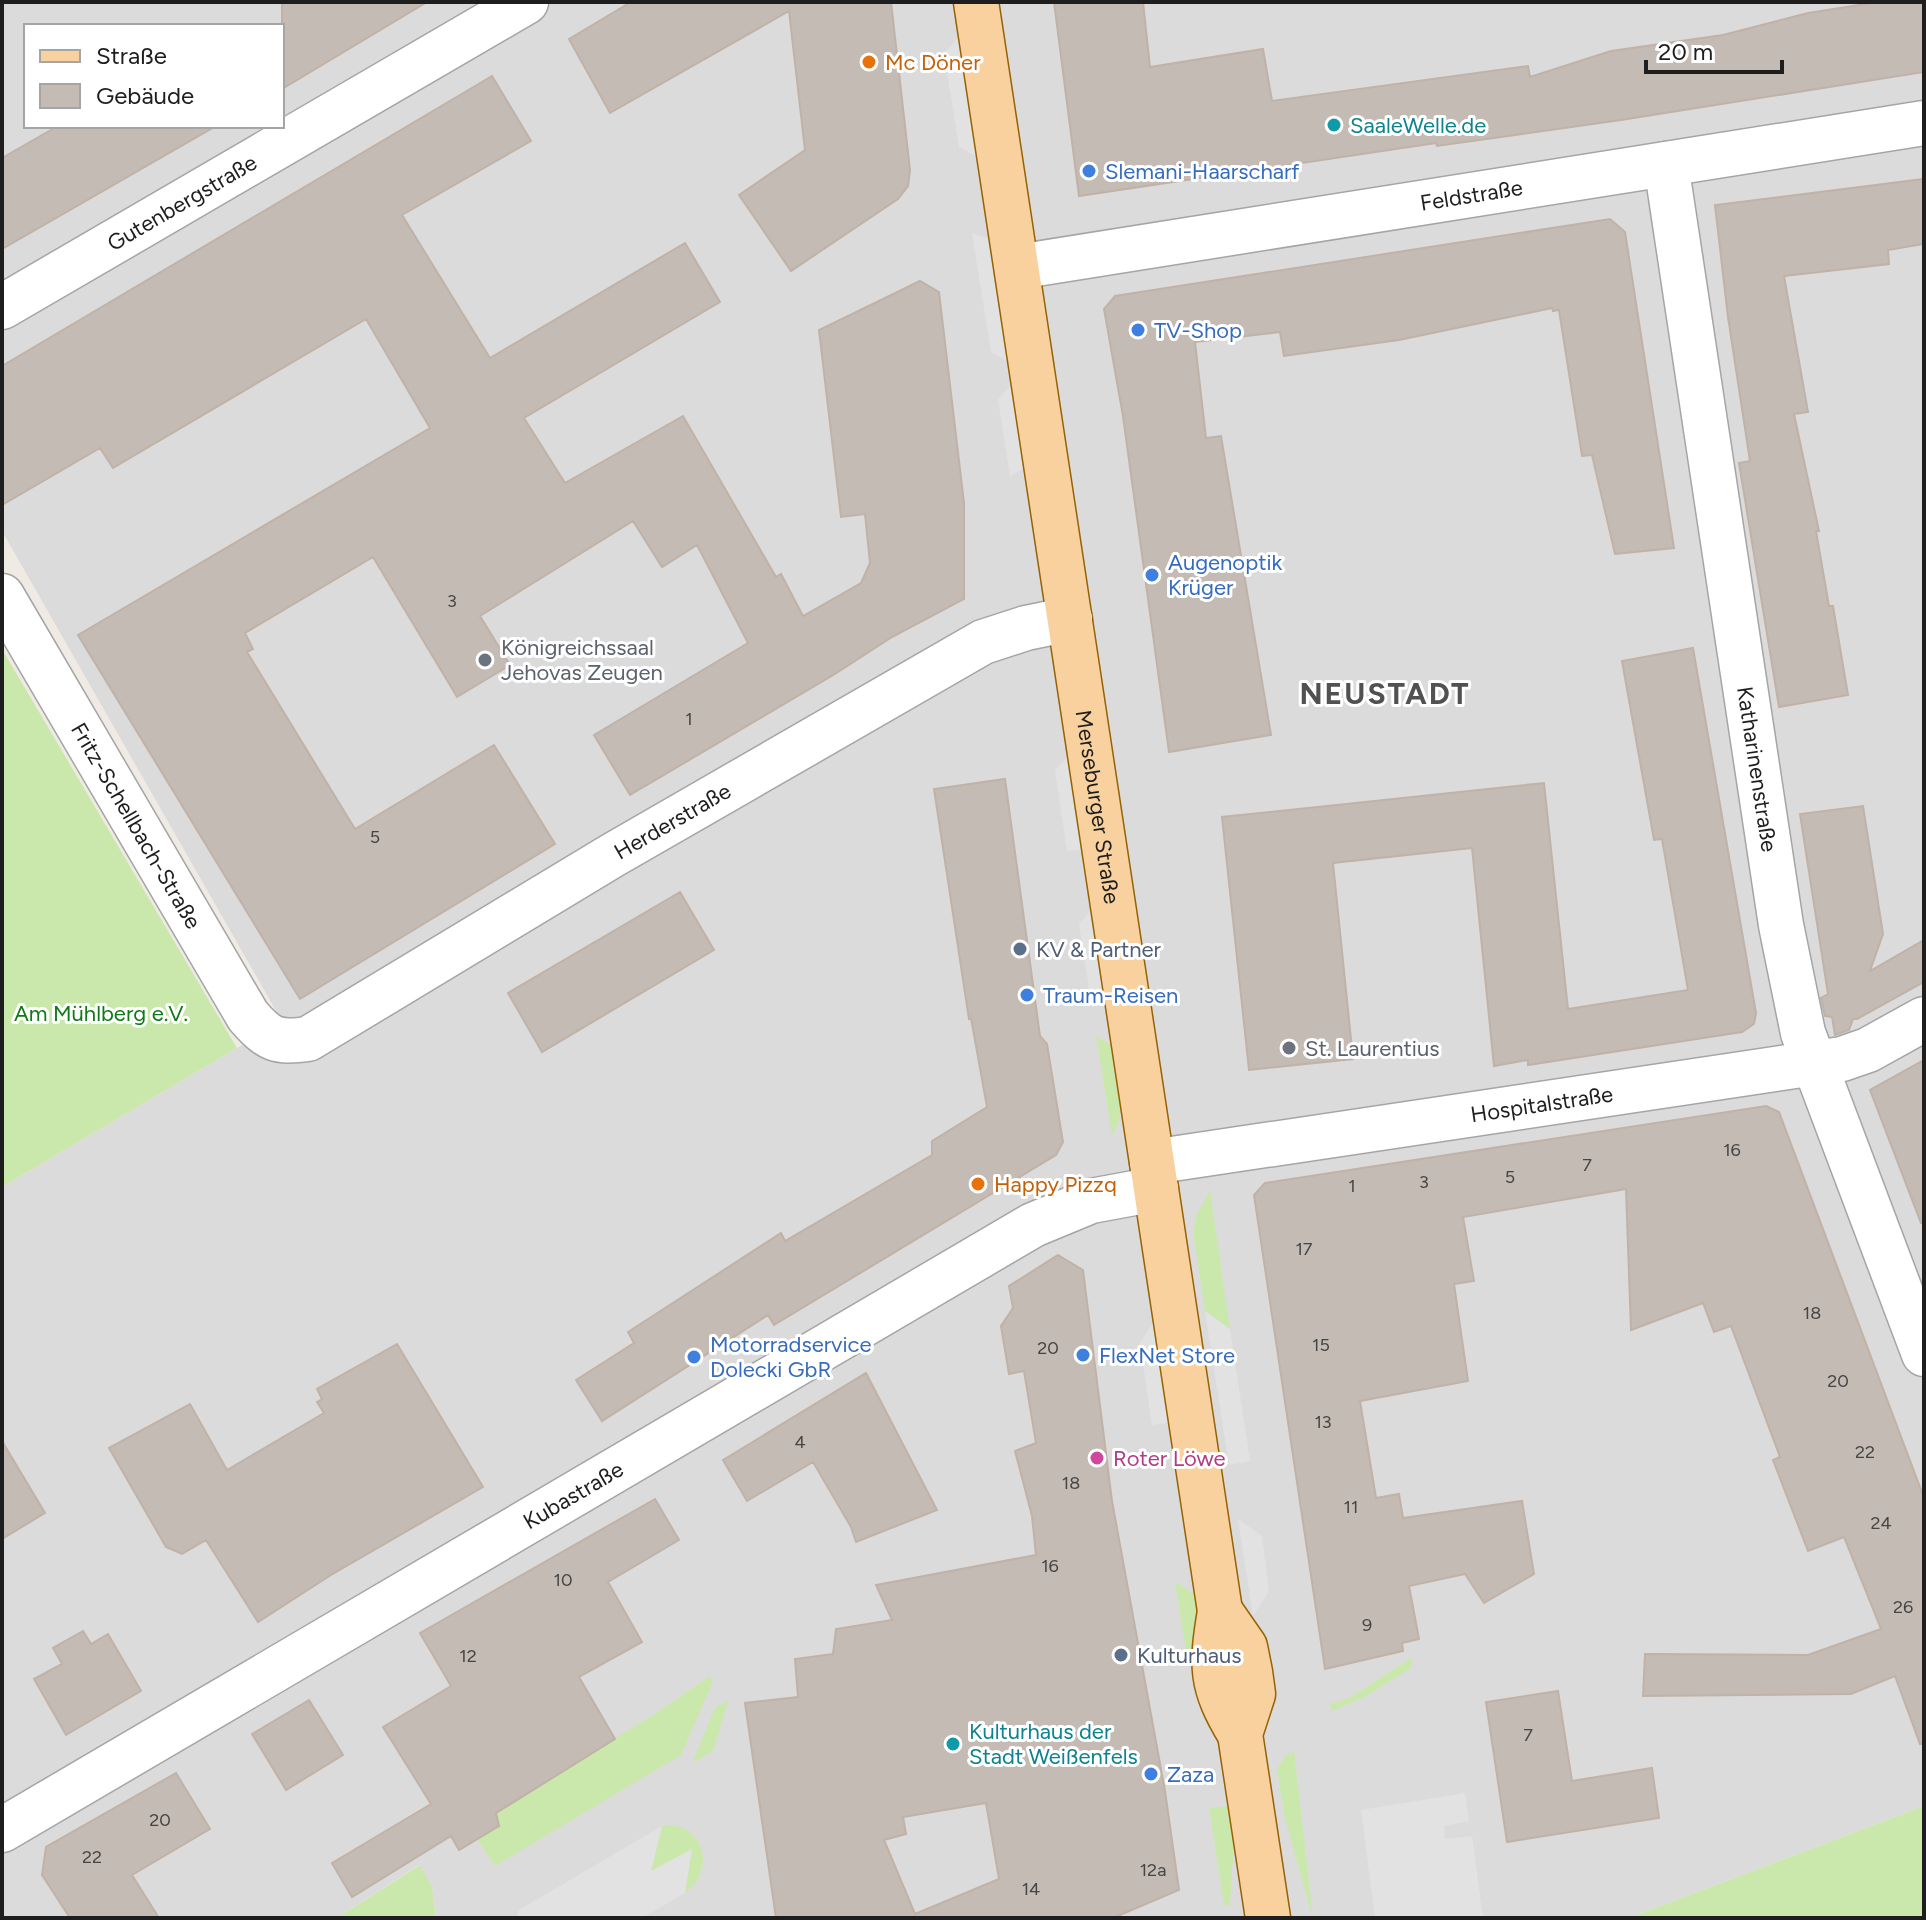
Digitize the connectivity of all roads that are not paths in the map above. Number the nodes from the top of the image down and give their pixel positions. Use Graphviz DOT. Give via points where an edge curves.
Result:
graph roads {
  1 [pos="526,2"];
  2 [pos="976,2"];
  3 [pos="1924,123"];
  4 [pos="1666,164"];
  5 [pos="1017,267"];
  6 [pos="2,307"];
  7 [pos="2,596"];
  8 [pos="1070,619"];
  9 [pos="1924,1019"];
  10 [pos="285,1042"];
  11 [pos="1814,1063"];
  12 [pos="1154,1176"];
  13 [pos="1924,1354"];
  14 [pos="2,1830"];
  15 [pos="1268,1918"];
  1 -- 6 [label="street, Gutenbergstraße"];
  2 -- 5 [label="main road, Merseburger Straße"];
  3 -- 4 [label="street, Feldstraße"];
  4 -- 5 [label="street, Feldstraße"];
  4 -- 11 [label="street, Katharinenstraße" via="1781,925 1795,1002"];
  5 -- 8 [label="main road, Merseburger Straße"];
  7 -- 10 [label="street, Fritz-Schellbach-Straße" via="248,1016 265,1036"];
  8 -- 10 [label="street, Herderstraße" via="983,642 308,1039"];
  8 -- 12 [label="main road, Merseburger Straße"];
  9 -- 11 [label="street, Hospitalstraße" via="1855,1056"];
  11 -- 12 [label="street, Hospitalstraße"];
  11 -- 13 [label="street, Katharinenstraße"];
  12 -- 14 [label="street, Kubastraße" via="1033,1225"];
  12 -- 15 [label="main road, Merseburger Straße" via="1220,1611 1213,1655 1216,1677 1221,1703 1240,1734"];
}
